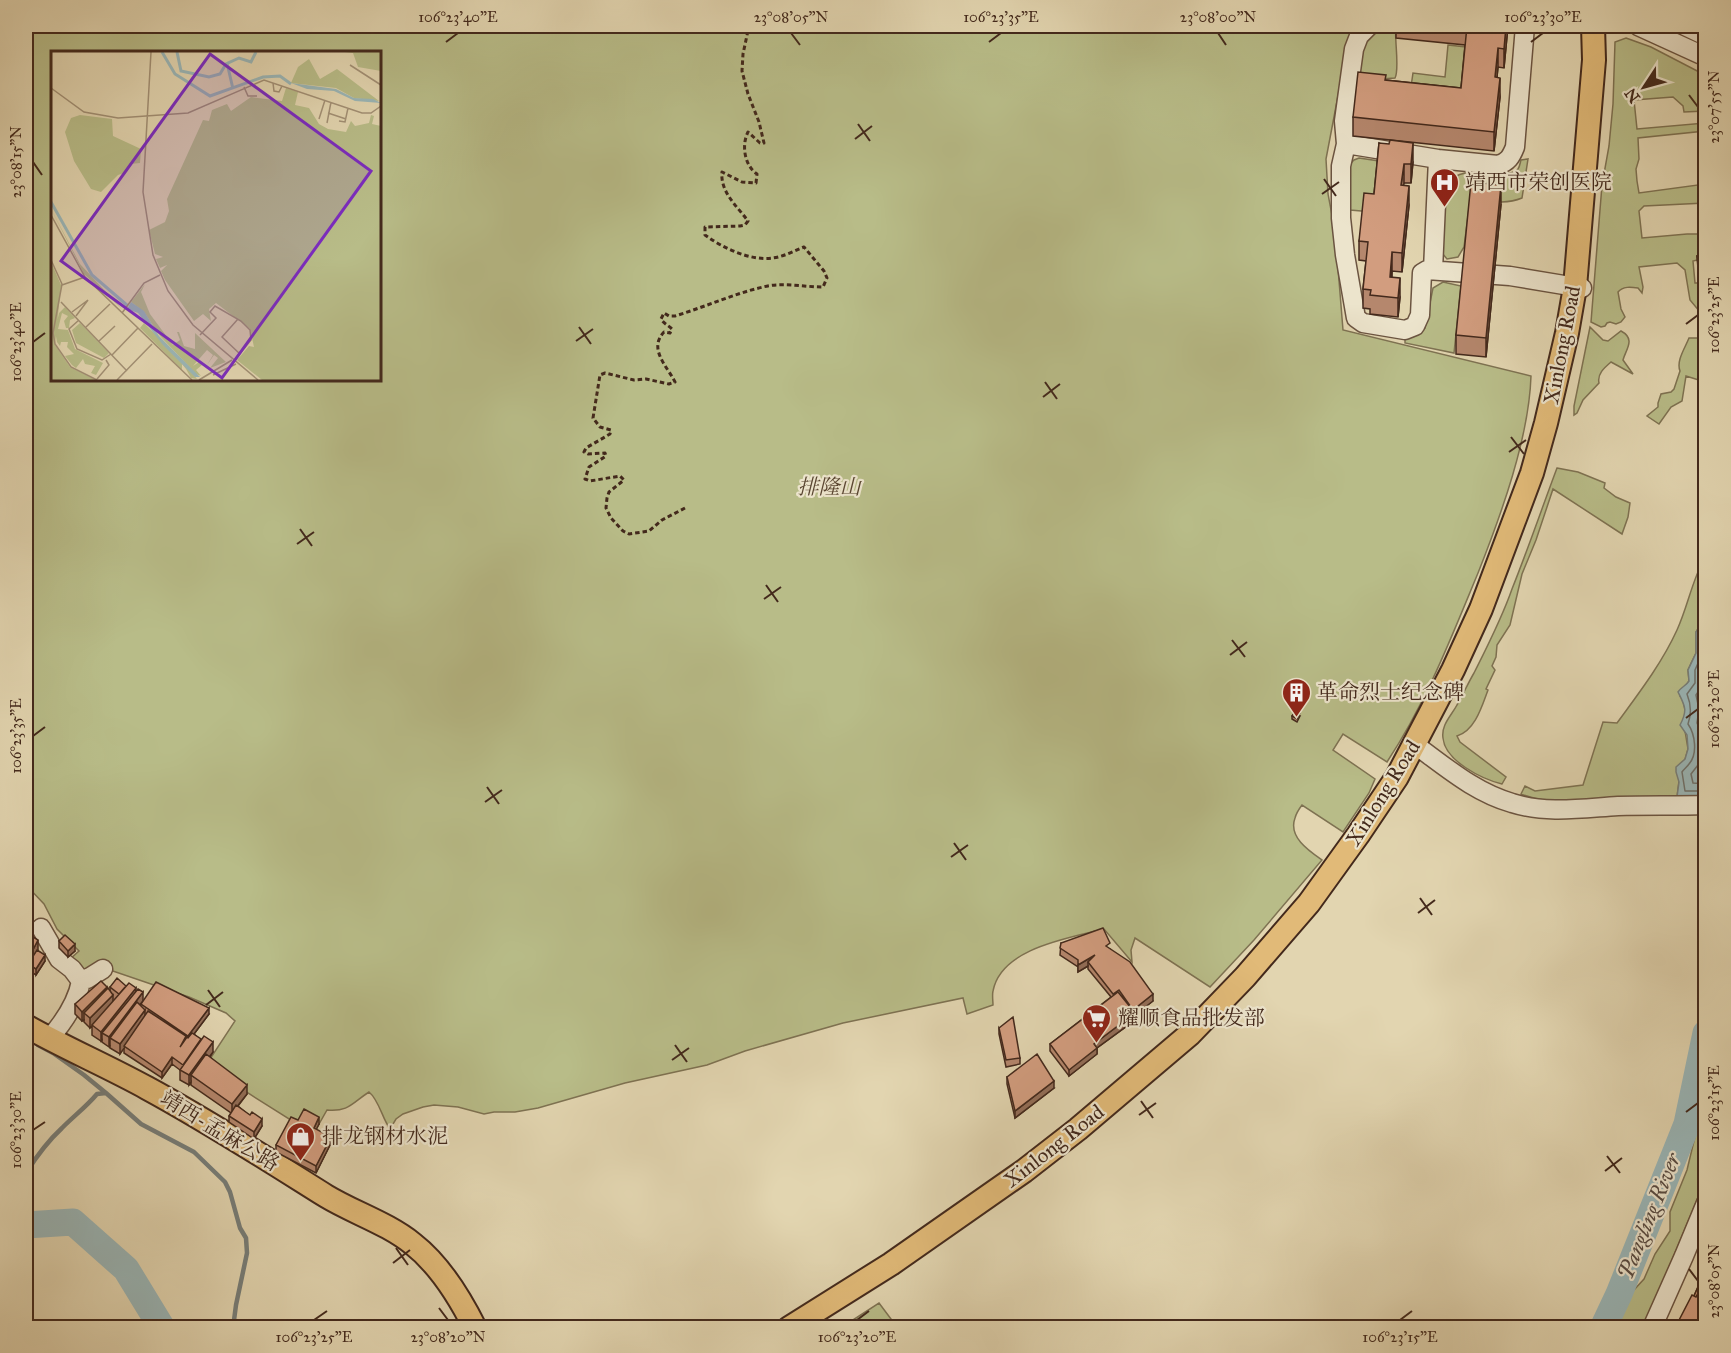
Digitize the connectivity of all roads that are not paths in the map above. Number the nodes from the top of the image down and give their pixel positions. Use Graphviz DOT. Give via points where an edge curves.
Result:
graph roads {
  1 [pos="1368,26"];
  2 [pos="1525,26"];
  3 [pos="1593,26"];
  4 [pos="1602,26"];
  5 [pos="1638,26"];
  6 [pos="1685,26"];
  7 [pos="1706,36"];
  8 [pos="1706,57"];
  9 [pos="1346,144"];
  10 [pos="1438,159"];
  11 [pos="1433,270"];
  12 [pos="1578,287"];
  13 [pos="1417,746"];
  14 [pos="1706,806"];
  15 [pos="41,928"];
  16 [pos="104,969"];
  17 [pos="80,978"];
  18 [pos="26,1026"];
  19 [pos="49,1038"];
  20 [pos="1706,1203"];
  21 [pos="475,1328"];
  22 [pos="789,1328"];
  23 [pos="800,1328"];
  24 [pos="1652,1328"];
  1 -- 9 [label="street" via="1354,50 1344,121"];
  2 -- 10 [label="street" via="1512,157 1498,165"];
  3 -- 12 [label="main road, Xinlong Road"];
  4 -- 12 [label="main road, Xinlong Road" via="1598,118"];
  5 -- 8 [label="street"];
  6 -- 7 [label="street"];
  9 -- 10 [label="street"];
  9 -- 11 [label="street" via="1341,166 1341,218 1356,318 1363,323 1405,330 1415,326 1420,315 1422,273"];
  10 -- 11 [label="street"];
  11 -- 12 [label="street" via="1510,276"];
  12 -- 13 [label="main road, Xinlong Road" via="1571,352 1539,478 1474,642"];
  13 -- 14 [label="street" via="1472,787 1513,804 1577,809"];
  13 -- 22 [label="main road, Xinlong Road" via="1309,903 1190,1034 1024,1171 891,1264"];
  13 -- 23 [label="main road, Xinlong Road" via="1402,780 1315,906 1249,982 1193,1038 1027,1175"];
  15 -- 17 [label="street" via="59,959"];
  16 -- 17 [label="street" via="87,979"];
  17 -- 19 [label="street" via="73,1003"];
  18 -- 19 [label="main road, 靖西-孟麻公路"];
  19 -- 21 [label="main road, 靖西-孟麻公路" via="147,1088 329,1197 396,1232 434,1265"];
  20 -- 24 [label="street"];
}
